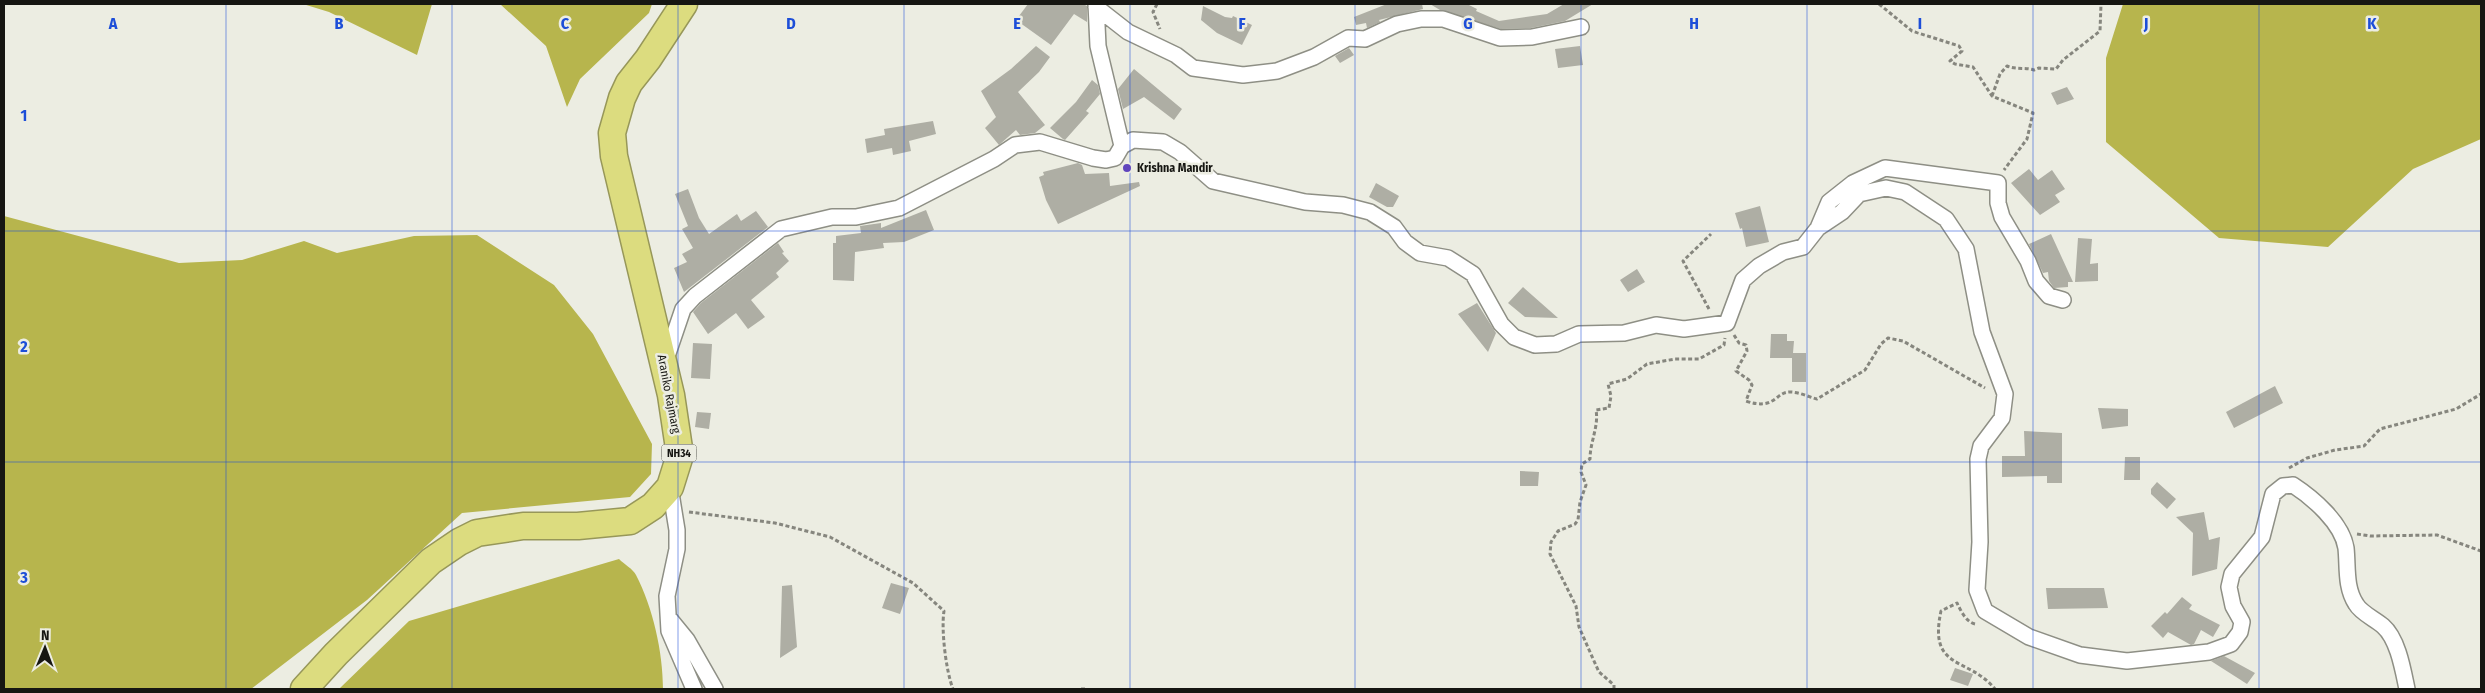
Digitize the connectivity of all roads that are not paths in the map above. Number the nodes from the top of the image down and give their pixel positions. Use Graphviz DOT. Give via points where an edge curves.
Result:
graph roads {
  1 [pos="684,4"];
  2 [pos="1096,5"];
  3 [pos="1581,27"];
  4 [pos="1122,146"];
  5 [pos="1818,228"];
  6 [pos="2063,300"];
  7 [pos="664,366"];
  8 [pos="672,498"];
  9 [pos="668,617"];
  10 [pos="304,689"];
  11 [pos="694,689"];
  12 [pos="715,689"];
  13 [pos="2407,689"];
  1 -- 7 [label="highway, Araniko Rajmarg / NH34" via="629,83 612,133 614,156"];
  2 -- 3 [label="street" via="1128,32 1176,55 1193,68 1243,75 1277,71 1314,57 1348,38 1365,39 1397,24 1421,19 1443,20 1500,38"];
  2 -- 4 [label="street" via="1098,46"];
  4 -- 5 [label="street" via="1134,140 1163,142 1180,152 1213,181 1305,202 1343,205 1370,212 1394,227 1405,242 1420,253 1448,258 1473,274 1501,324 1514,337 1535,345 1556,344 1579,334 1624,333 1656,325 1684,329 1727,323 1743,280 1783,252 1803,247"];
  4 -- 7 [label="street" via="1115,158 1106,160 1040,142 1015,145 899,208 781,229 683,309"];
  5 -- 6 [label="street" via="1829,202 1853,183 1885,168 1998,183 2002,217 2036,281 2049,296"];
  5 -- 13 [label="street" via="1842,212 1859,194 1886,188 1905,192 1946,219 1966,249 1982,332 2005,394 2002,418 1981,446 1978,459 1980,542 1977,590 1985,611 2029,638 2080,655 2127,661 2209,652 2231,644 2240,632 2242,622 2233,606 2229,587 2232,574 2262,537 2272,494 2293,484 2309,496 2336,526 2345,546 2347,582 2356,605 2385,628 2401,658"];
  7 -- 8 [label="highway, Araniko Rajmarg / NH34" via="680,456"];
  8 -- 9 [label="street" via="677,548 667,596"];
  8 -- 10 [label="highway, Araniko Rajmarg / NH34" via="630,521 578,526 523,526 477,533 459,542 431,561"];
  9 -- 11 [label="street" via="672,640"];
  9 -- 12 [label="street" via="687,640"];
}
